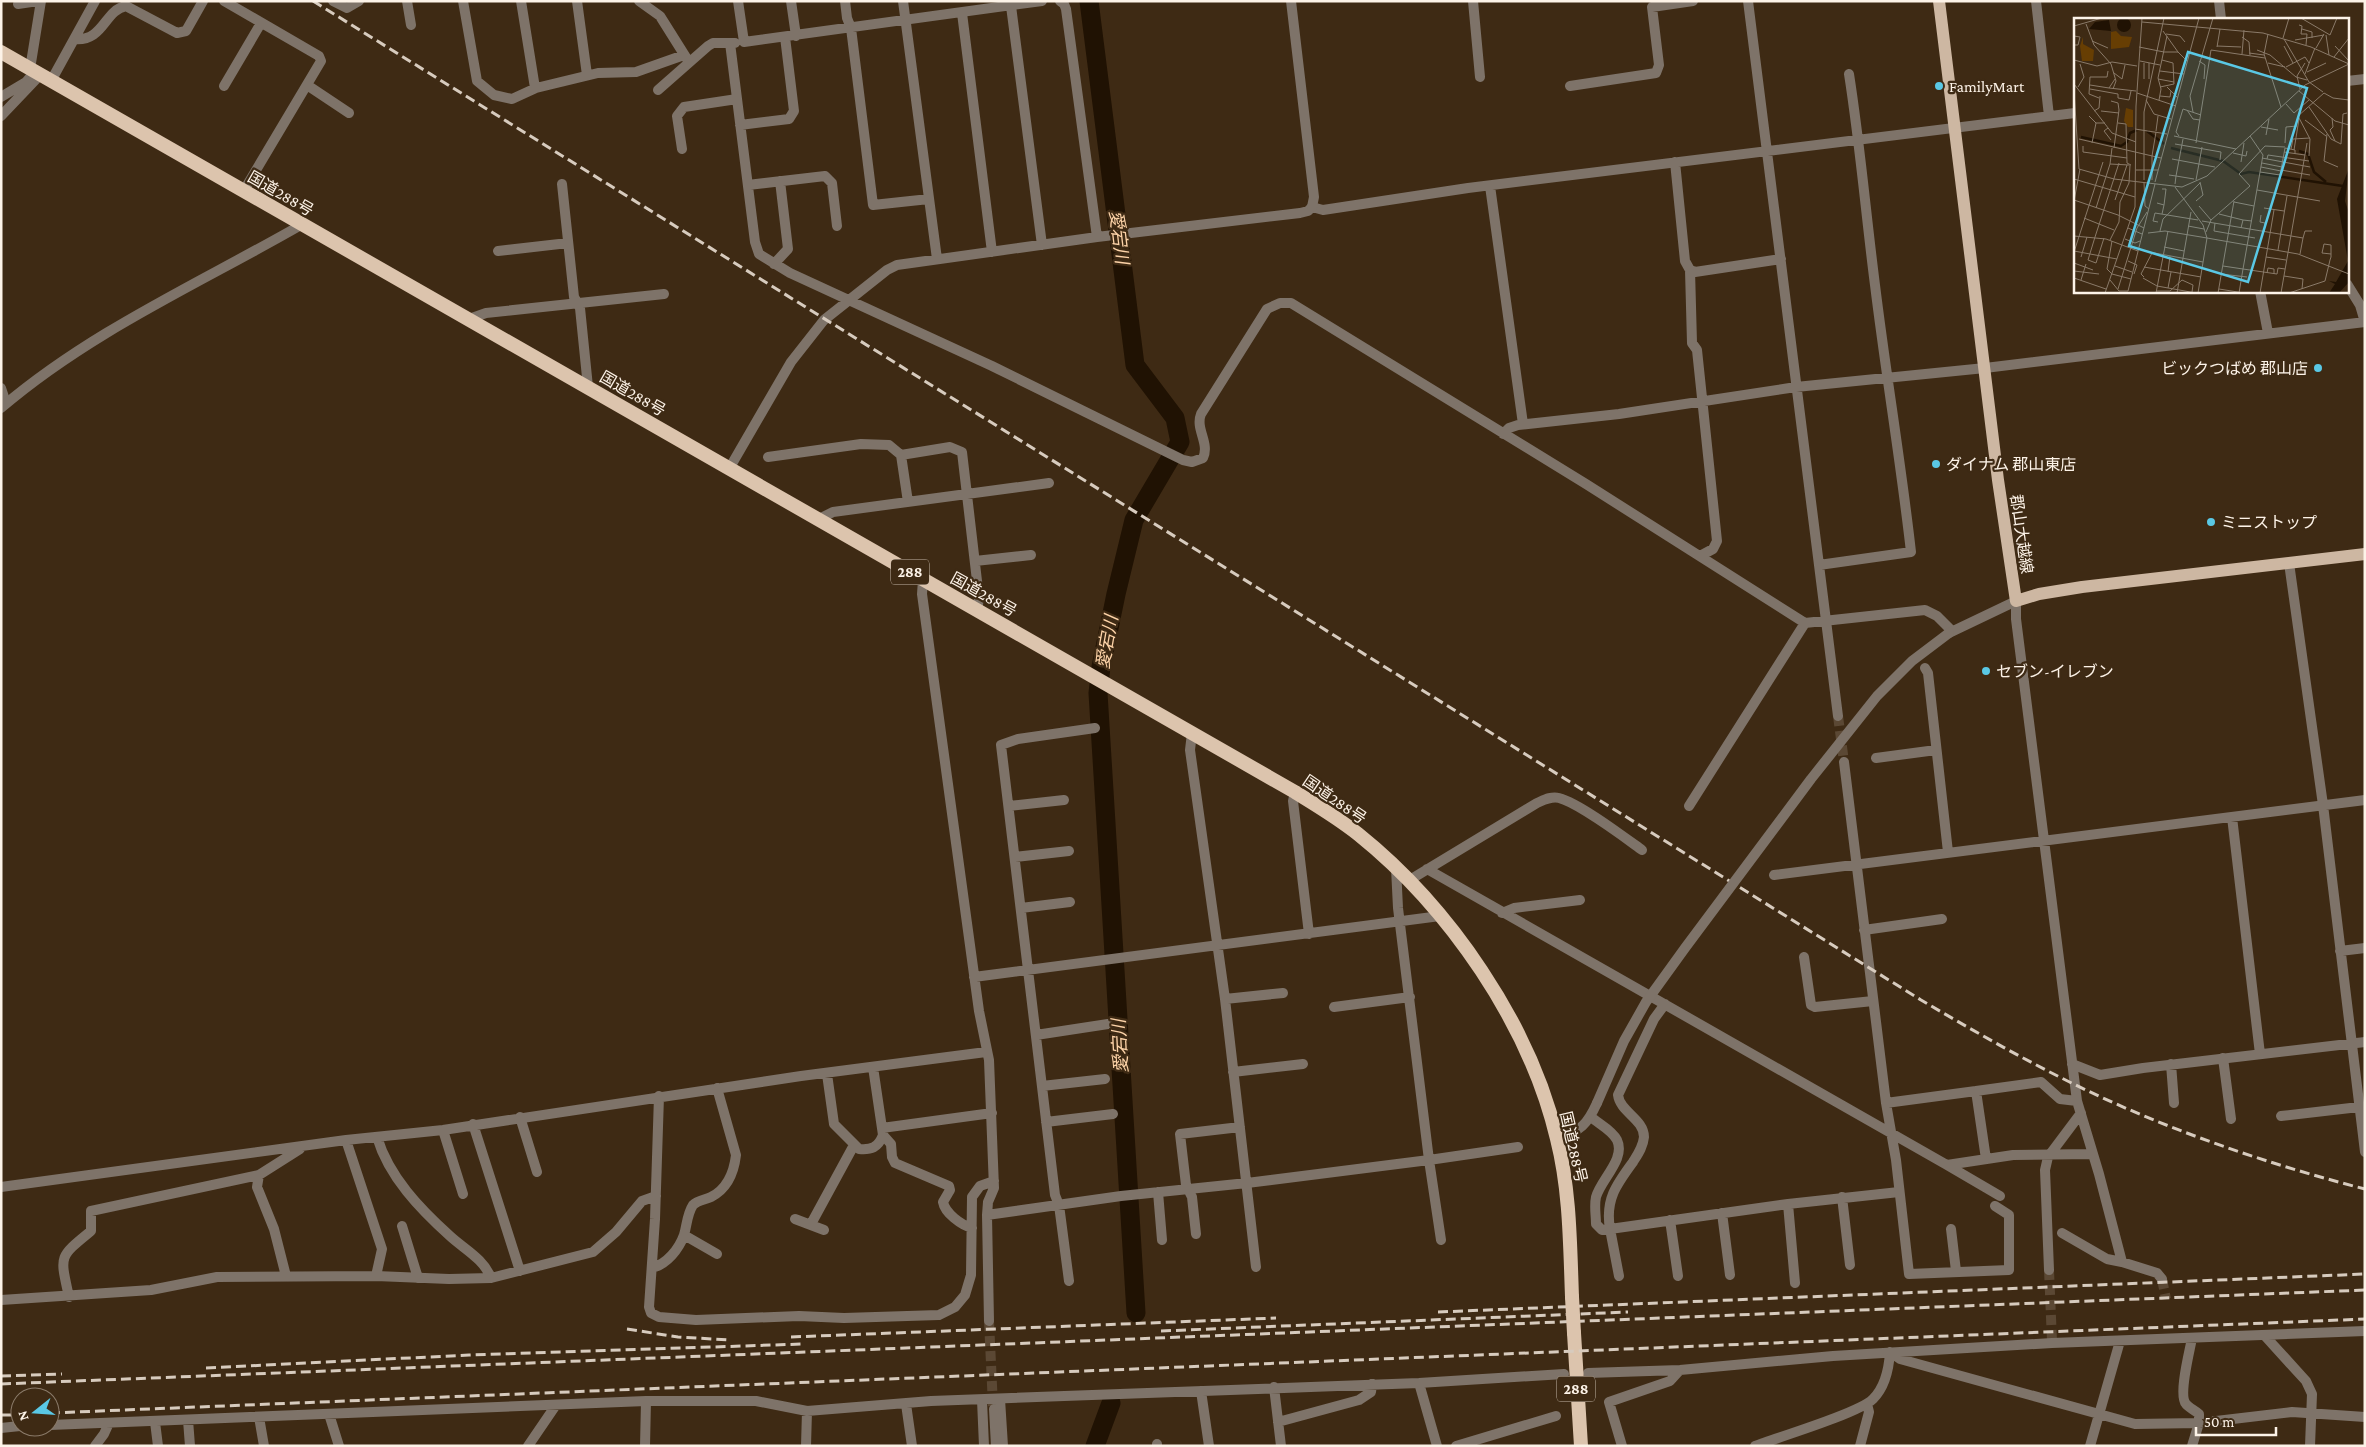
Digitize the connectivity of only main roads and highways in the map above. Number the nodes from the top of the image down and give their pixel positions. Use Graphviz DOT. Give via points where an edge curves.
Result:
graph roads {
  1 [pos="1939,1"];
  2 [pos="1,52"];
  3 [pos="2365,554"];
  4 [pos="1581,1446"];
  1 -- 3 [label="main road, 郡山大越線" via="2016,601 2082,587"];
  2 -- 4 [label="highway, 国道288号 / 288, bridge" via="1295,792 1358,835 1396,868 1440,916 1485,976 1528,1055 1558,1139 1568,1200"];
}
